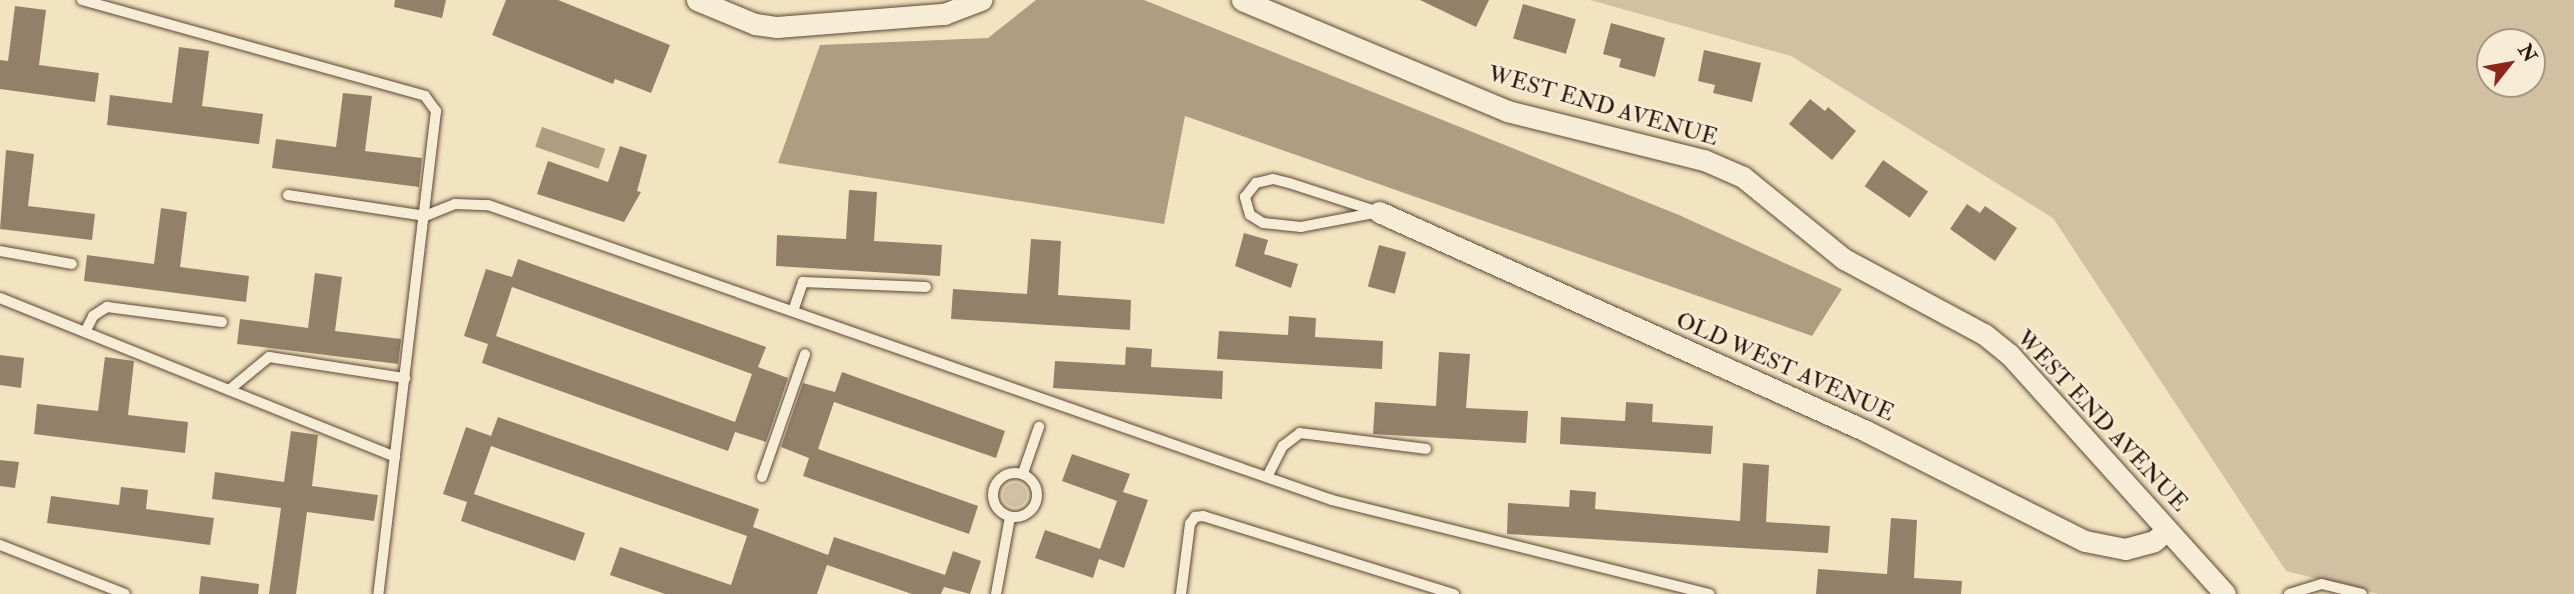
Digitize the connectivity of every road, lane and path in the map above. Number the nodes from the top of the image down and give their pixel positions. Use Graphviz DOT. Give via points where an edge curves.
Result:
graph roads {
  1 [pos="82,0"];
  2 [pos="697,0"];
  3 [pos="981,0"];
  4 [pos="1242,0"];
  5 [pos="288,195"];
  6 [pos="1379,212"];
  7 [pos="425,216"];
  8 [pos="0,251"];
  9 [pos="72,264"];
  10 [pos="926,287"];
  11 [pos="0,298"];
  12 [pos="793,311"];
  13 [pos="222,322"];
  14 [pos="85,332"];
  15 [pos="805,354"];
  16 [pos="405,378"];
  17 [pos="229,390"];
  18 [pos="1039,427"];
  19 [pos="1426,449"];
  20 [pos="395,457"];
  21 [pos="1023,473"];
  22 [pos="762,477"];
  23 [pos="1267,477"];
  24 [pos="1010,517"];
  25 [pos="2167,530"];
  26 [pos="0,545"];
  27 [pos="125,594"];
  28 [pos="378,594"];
  29 [pos="996,594"];
  30 [pos="1181,594"];
  31 [pos="1454,594"];
  32 [pos="1709,594"];
  33 [pos="2225,594"];
  34 [pos="2289,594"];
  35 [pos="2362,594"];
  1 -- 7 [label="lane" via="425,96 437,118"];
  2 -- 3 [label="street" via="755,24 777,27 944,14"];
  4 -- 25 [label="street, WEST END AVENUE" via="1507,111 1704,160 1742,177 1844,259 1984,334 2010,355"];
  5 -- 7 [label="lane"];
  6 -- 6 [label="lane" via="1273,179 1256,183 1245,197 1250,215 1279,227"];
  6 -- 25 [label="street, OLD WEST AVENUE" via="1866,431 2085,541 2125,549 2154,541"];
  7 -- 12 [label="lane" via="455,204 488,205"];
  7 -- 16 [label="lane"];
  8 -- 9 [label="lane"];
  10 -- 12 [label="lane" via="803,282"];
  11 -- 14 [label="lane"];
  12 -- 23 [label="lane"];
  13 -- 14 [label="lane" via="107,307 93,316"];
  14 -- 17 [label="lane"];
  15 -- 22 [label="lane"];
  16 -- 17 [label="lane" via="269,357"];
  16 -- 20 [label="lane"];
  17 -- 20 [label="lane"];
  18 -- 21 [label="lane"];
  19 -- 23 [label="lane" via="1300,433 1283,446"];
  20 -- 28 [label="lane"];
  21 -- 24 [label="lane" via="1037,494 1033,506"];
  21 -- 24 [label="lane" via="1010,472 994,489 998,511"];
  23 -- 32 [label="lane" via="1332,500"];
  24 -- 29 [label="lane"];
  25 -- 33 [label="street, WEST END AVENUE"];
  26 -- 27 [label="lane"];
  30 -- 31 [label="lane" via="1191,524 1195,517 1203,516"];
  34 -- 35 [label="lane" via="2322,584"];
}
